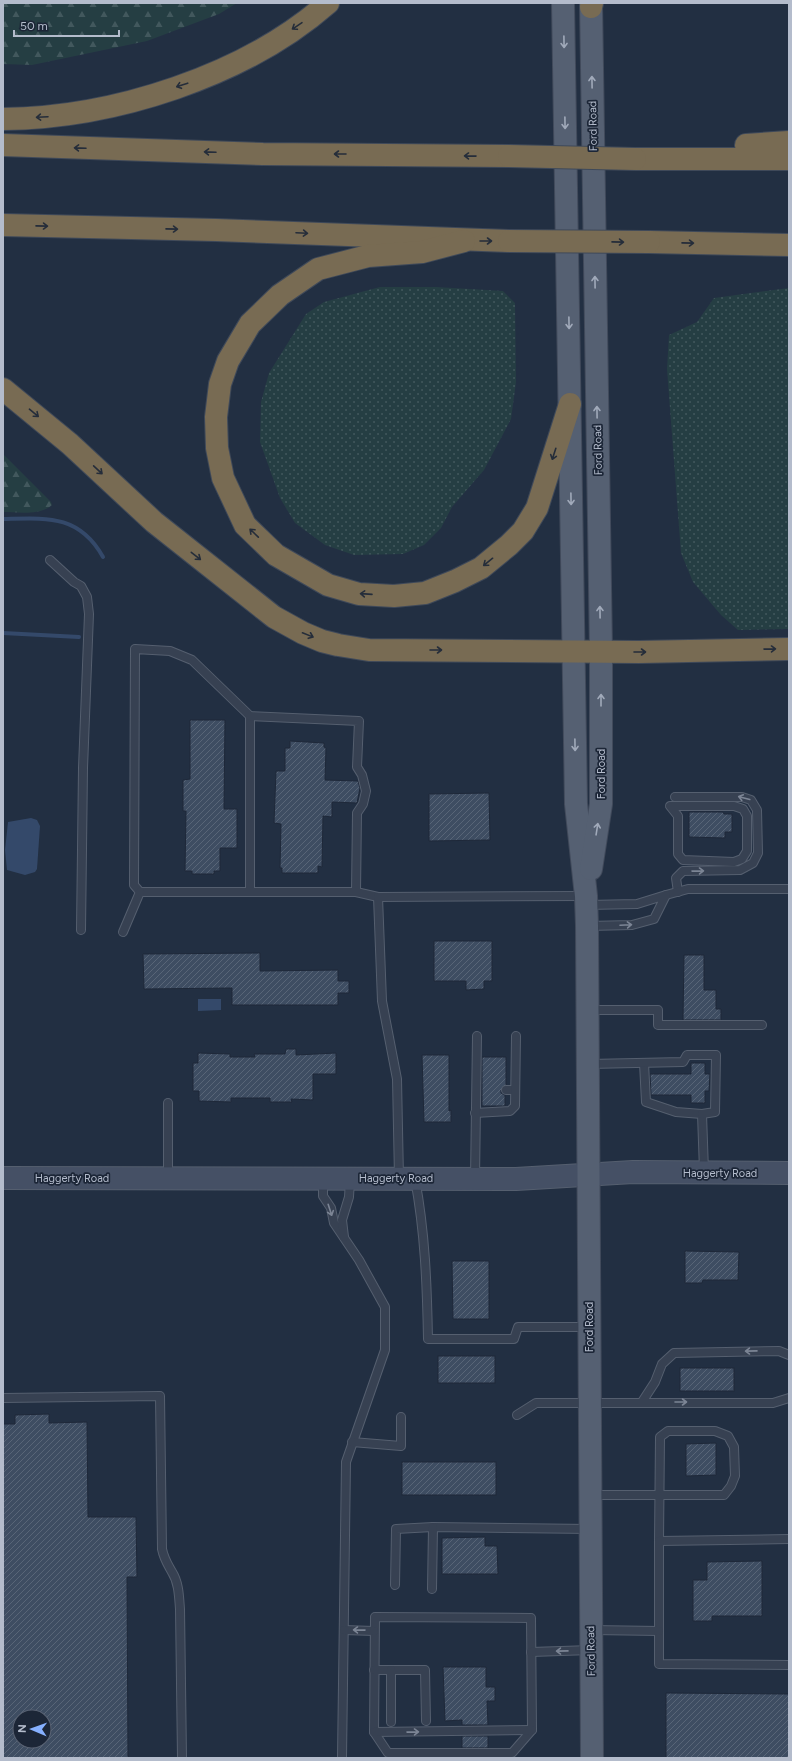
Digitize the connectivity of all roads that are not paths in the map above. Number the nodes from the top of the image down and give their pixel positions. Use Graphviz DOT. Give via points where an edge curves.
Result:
graph roads {
  1 [pos="328,3"];
  2 [pos="563,3"];
  3 [pos="592,4"];
  4 [pos="3,119"];
  5 [pos="789,142"];
  6 [pos="3,146"];
  7 [pos="663,159"];
  8 [pos="789,159"];
  9 [pos="3,225"];
  10 [pos="464,240"];
  11 [pos="789,245"];
  12 [pos="3,389"];
  13 [pos="570,404"];
  14 [pos="50,560"];
  15 [pos="789,649"];
  16 [pos="573,650"];
  17 [pos="601,651"];
  18 [pos="250,716"];
  19 [pos="675,797"];
  20 [pos="670,806"];
  21 [pos="789,889"];
  22 [pos="140,892"];
  23 [pos="250,892"];
  24 [pos="356,892"];
  25 [pos="678,892"];
  26 [pos="666,896"];
  27 [pos="378,897"];
  28 [pos="586,900"];
  29 [pos="587,926"];
  30 [pos="81,930"];
  31 [pos="123,932"];
  32 [pos="588,1010"];
  33 [pos="762,1025"];
  34 [pos="477,1036"];
  35 [pos="516,1036"];
  36 [pos="644,1063"];
  37 [pos="588,1064"];
  38 [pos="515,1072"];
  39 [pos="506,1073"];
  40 [pos="506,1090"];
  41 [pos="515,1090"];
  42 [pos="168,1103"];
  43 [pos="475,1113"];
  44 [pos="702,1114"];
  45 [pos="789,1173"];
  46 [pos="588,1174"];
  47 [pos="704,1174"];
  48 [pos="3,1178"];
  49 [pos="168,1178"];
  50 [pos="323,1178"];
  51 [pos="350,1178"];
  52 [pos="407,1178"];
  53 [pos="475,1179"];
  54 [pos="345,1240"];
  55 [pos="589,1327"];
  56 [pos="789,1355"];
  57 [pos="3,1398"];
  58 [pos="789,1398"];
  59 [pos="589,1402"];
  60 [pos="642,1402"];
  61 [pos="517,1415"];
  62 [pos="401,1417"];
  63 [pos="352,1442"];
  64 [pos="590,1495"];
  65 [pos="660,1495"];
  66 [pos="433,1527"];
  67 [pos="591,1530"];
  68 [pos="789,1539"];
  69 [pos="659,1540"];
  70 [pos="395,1585"];
  71 [pos="432,1589"];
  72 [pos="344,1630"];
  73 [pos="374,1630"];
  74 [pos="659,1631"];
  75 [pos="592,1640"];
  76 [pos="531,1652"];
  77 [pos="789,1665"];
  78 [pos="374,1670"];
  79 [pos="392,1670"];
  80 [pos="426,1721"];
  81 [pos="391,1722"];
  82 [pos="532,1730"];
  83 [pos="374,1732"];
  84 [pos="182,1758"];
  85 [pos="342,1758"];
  86 [pos="592,1758"];
  1 -- 4 [label="highway, one-way" via="279,38 241,60 198,80 104,109 60,116"];
  2 -- 13 [label="main road, Ford Road, one-way"];
  17 -- 3 [label="main road, Ford Road, one-way"];
  5 -- 7 [label="highway" via="695,147"];
  7 -- 6 [label="highway, one-way, bridge" via="263,154"];
  7 -- 8 [label="highway"];
  9 -- 10 [label="highway, one-way"];
  10 -- 11 [label="highway, one-way, bridge"];
  13 -- 10 [label="highway, one-way" via="537,508 523,531 481,568 425,593 394,596 359,594 328,586 276,555 245,525 223,478 217,448 216,417 220,384 228,361 250,324 280,295 318,269 368,256 422,252"];
  12 -- 16 [label="highway, one-way" via="70,444 154,522 274,617 303,633 338,645 369,650"];
  13 -- 16 [label="main road, Ford Road, one-way"];
  14 -- 30 [label="lane" via="81,586 87,598 89,614"];
  17 -- 15 [label="highway, one-way"];
  16 -- 17 [label="highway"];
  16 -- 28 [label="main road, Ford Road, one-way" via="576,804"];
  28 -- 17 [label="main road, Ford Road, one-way" via="601,804"];
  18 -- 22 [label="lane" via="192,660 170,651 135,649 134,885"];
  18 -- 23 [label="lane"];
  18 -- 24 [label="lane" via="359,721 357,767 366,791 363,804 357,813"];
  25 -- 19 [label="lane, one-way" via="676,878 683,871 740,870 753,863 758,853 757,810 751,800 742,797"];
  20 -- 20 [label="lane" via="678,816 678,854 683,860 734,862 742,859 747,851 747,816 743,809 734,806"];
  21 -- 25 [label="lane" via="688,889"];
  22 -- 23 [label="lane"];
  22 -- 31 [label="lane"];
  23 -- 24 [label="lane"];
  24 -- 27 [label="lane"];
  25 -- 26 [label="lane"];
  26 -- 28 [label="lane" via="637,904"];
  29 -- 26 [label="lane, one-way" via="632,925 654,919"];
  27 -- 28 [label="lane"];
  27 -- 52 [label="lane" via="382,1001 397,1079"];
  28 -- 29 [label="main road, Ford Road"];
  29 -- 32 [label="main road, Ford Road"];
  32 -- 33 [label="lane" via="658,1010 658,1025"];
  32 -- 37 [label="main road, Ford Road"];
  34 -- 43 [label="lane" via="479,1073"];
  35 -- 38 [label="lane"];
  36 -- 37 [label="lane"];
  36 -- 44 [label="lane" via="646,1102 676,1112"];
  36 -- 44 [label="lane" via="683,1062 687,1055 716,1054 715,1112"];
  37 -- 46 [label="main road, Ford Road"];
  38 -- 39 [label="lane"];
  38 -- 41 [label="lane"];
  40 -- 41 [label="lane"];
  41 -- 43 [label="lane" via="515,1106 510,1111"];
  42 -- 49 [label="lane"];
  43 -- 53 [label="lane"];
  44 -- 47 [label="lane"];
  45 -- 47 [label="main road, Haggerty Road"];
  46 -- 47 [label="main road, Haggerty Road"];
  46 -- 53 [label="main road, Haggerty Road" via="547,1178"];
  46 -- 55 [label="main road, Ford Road"];
  48 -- 49 [label="main road, Haggerty Road"];
  49 -- 50 [label="main road, Haggerty Road"];
  50 -- 51 [label="main road, Haggerty Road"];
  50 -- 54 [label="lane, one-way" via="323,1196 334,1223"];
  51 -- 52 [label="main road, Haggerty Road"];
  51 -- 54 [label="lane" via="349,1197 342,1220"];
  52 -- 53 [label="main road, Haggerty Road"];
  52 -- 55 [label="lane" via="421,1214 428,1339 514,1339 518,1327"];
  54 -- 63 [label="lane" via="385,1307 385,1350"];
  55 -- 59 [label="main road, Ford Road"];
  56 -- 60 [label="lane, one-way" via="779,1351 674,1353 662,1364 655,1382"];
  57 -- 84 [label="lane" via="160,1396 162,1549 164,1560 178,1587"];
  60 -- 58 [label="lane, one-way" via="772,1403"];
  59 -- 60 [label="lane"];
  59 -- 61 [label="lane" via="536,1403"];
  59 -- 64 [label="main road, Ford Road"];
  62 -- 63 [label="lane" via="401,1446"];
  63 -- 72 [label="lane" via="346,1462"];
  64 -- 65 [label="lane"];
  64 -- 67 [label="main road, Ford Road"];
  65 -- 65 [label="lane" via="724,1495 735,1476 734,1447 728,1436 715,1431 668,1431 660,1437"];
  65 -- 69 [label="lane"];
  66 -- 67 [label="lane"];
  66 -- 70 [label="lane" via="396,1529"];
  66 -- 71 [label="lane"];
  67 -- 75 [label="main road, Ford Road"];
  68 -- 69 [label="lane"];
  69 -- 74 [label="lane"];
  73 -- 72 [label="lane, one-way"];
  72 -- 85 [label="lane"];
  73 -- 76 [label="lane" via="375,1617 531,1618"];
  73 -- 78 [label="lane"];
  74 -- 75 [label="lane"];
  74 -- 77 [label="lane" via="659,1664"];
  75 -- 76 [label="lane, one-way"];
  75 -- 86 [label="main road, Ford Road"];
  76 -- 82 [label="lane"];
  78 -- 79 [label="lane"];
  78 -- 83 [label="lane"];
  79 -- 80 [label="lane" via="425,1670"];
  79 -- 81 [label="lane"];
  83 -- 82 [label="lane, one-way"];
  82 -- 83 [label="lane" via="512,1753 388,1753"];
}
